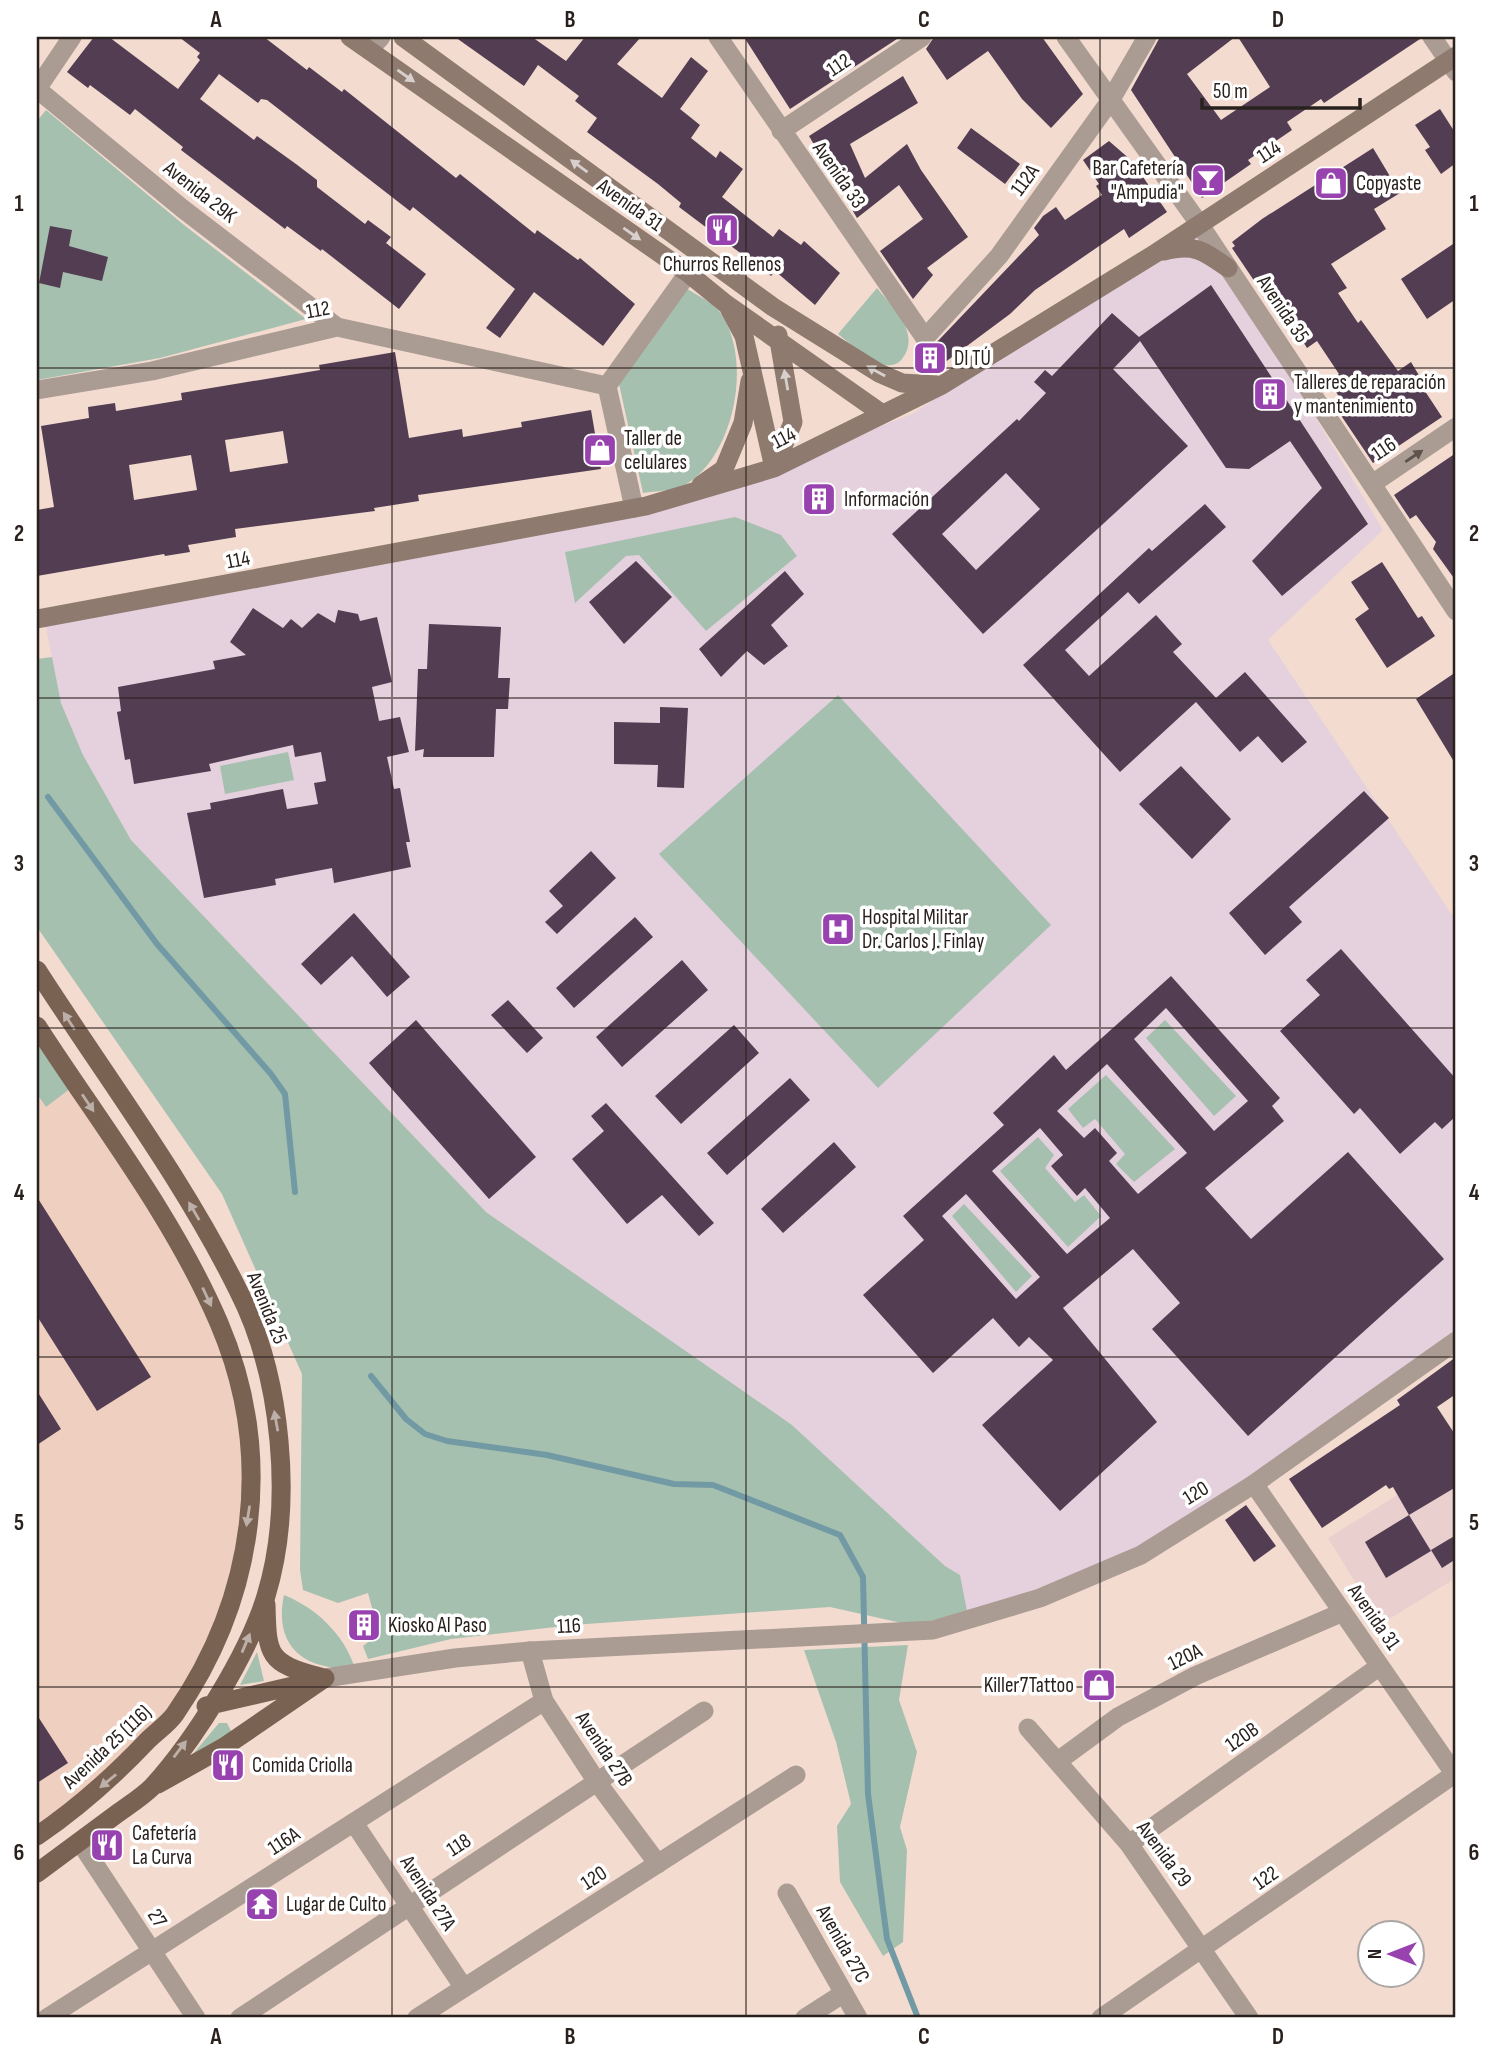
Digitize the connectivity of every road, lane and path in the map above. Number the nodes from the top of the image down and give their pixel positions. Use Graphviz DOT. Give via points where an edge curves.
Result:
graph roads {
  1 [pos="72,37"];
  2 [pos="350,37"];
  3 [pos="403,37"];
  4 [pos="718,37"];
  5 [pos="922,37"];
  6 [pos="1066,37"];
  7 [pos="1147,37"];
  8 [pos="1432,37"];
  9 [pos="375,43"];
  10 [pos="1453,63"];
  11 [pos="37,89"];
  12 [pos="1110,101"];
  13 [pos="782,131"];
  14 [pos="1200,225"];
  15 [pos="1156,253"];
  16 [pos="1228,268"];
  17 [pos="688,273"];
  18 [pos="726,304"];
  19 [pos="773,307"];
  20 [pos="337,327"];
  21 [pos="925,338"];
  22 [pos="779,342"];
  23 [pos="752,373"];
  24 [pos="942,385"];
  25 [pos="607,386"];
  26 [pos="37,390"];
  27 [pos="881,413"];
  28 [pos="793,422"];
  29 [pos="1456,427"];
  30 [pos="815,448"];
  31 [pos="774,468"];
  32 [pos="1372,484"];
  33 [pos="683,497"];
  34 [pos="634,508"];
  35 [pos="1456,611"];
  36 [pos="37,619"];
  37 [pos="37,970"];
  38 [pos="37,1026"];
  39 [pos="1456,1341"];
  40 [pos="1254,1484"];
  41 [pos="266,1596"];
  42 [pos="1343,1612"];
  43 [pos="817,1636"];
  44 [pos="530,1651"];
  45 [pos="1380,1666"];
  46 [pos="325,1678"];
  47 [pos="233,1700"];
  48 [pos="544,1701"];
  49 [pos="214,1703"];
  50 [pos="704,1711"];
  51 [pos="173,1716"];
  52 [pos="1028,1728"];
  53 [pos="241,1735"];
  54 [pos="1058,1761"];
  55 [pos="1456,1774"];
  56 [pos="796,1775"];
  57 [pos="597,1782"];
  58 [pos="151,1788"];
  59 [pos="354,1822"];
  60 [pos="37,1836"];
  61 [pos="80,1842"];
  62 [pos="1129,1844"];
  63 [pos="658,1864"];
  64 [pos="37,1873"];
  65 [pos="787,1893"];
  66 [pos="409,1906"];
  67 [pos="1205,1949"];
  68 [pos="152,1952"];
  69 [pos="464,1988"];
  70 [pos="844,1993"];
  71 [pos="47,2018"];
  72 [pos="195,2018"];
  73 [pos="240,2018"];
  74 [pos="417,2018"];
  75 [pos="805,2018"];
  76 [pos="858,2018"];
  77 [pos="1101,2018"];
  78 [pos="1249,2018"];
  1 -- 11 [label="street"];
  2 -- 9 [label="main road, Avenida 31"];
  19 -- 3 [label="main road, Avenida 31, one-way"];
  4 -- 13 [label="street, Avenida 33"];
  5 -- 13 [label="street, 112"];
  6 -- 12 [label="street, Avenida 35"];
  7 -- 12 [label="street, 112A"];
  8 -- 10 [label="street"];
  9 -- 17 [label="main road, Avenida 31, one-way"];
  10 -- 14 [label="main road, 114"];
  11 -- 20 [label="street, Avenida 29K"];
  12 -- 14 [label="street, Avenida 35"];
  12 -- 21 [label="street, 112A" via="999,256"];
  13 -- 21 [label="street, Avenida 33"];
  14 -- 15 [label="main road, 114"];
  14 -- 16 [label="street, Avenida 35"];
  15 -- 16 [label="main road" via="1182,246 1203,251"];
  15 -- 24 [label="main road, 114"];
  16 -- 32 [label="street, Avenida 35"];
  17 -- 18 [label="main road, Avenida 31"];
  17 -- 25 [label="street"];
  18 -- 22 [label="main road, Avenida 31"];
  18 -- 23 [label="main road" via="744,336"];
  19 -- 22 [label="main road"];
  24 -- 19 [label="main road, Avenida 31, one-way" via="902,383 879,373"];
  20 -- 25 [label="street, 112"];
  20 -- 26 [label="street, 112" via="152,372"];
  22 -- 27 [label="main road, Avenida 31"];
  28 -- 22 [label="main road, one-way"];
  23 -- 31 [label="main road"];
  23 -- 33 [label="main road" via="743,423 724,469"];
  24 -- 27 [label="main road, 114"];
  25 -- 34 [label="street"];
  27 -- 30 [label="main road, 114"];
  28 -- 30 [label="main road"];
  28 -- 31 [label="main road"];
  32 -- 29 [label="street, 116, one-way"];
  30 -- 31 [label="main road, 114"];
  31 -- 33 [label="main road, 114"];
  32 -- 35 [label="street, Avenida 35"];
  33 -- 34 [label="main road, 114"];
  34 -- 36 [label="main road, 114"];
  41 -- 37 [label="main road, Avenida 25, one-way" via="282,1490 279,1444 254,1325 180,1187"];
  38 -- 51 [label="main road, one-way" via="197,1276 220,1324 247,1406 251,1502 232,1604"];
  39 -- 40 [label="street, 120"];
  40 -- 42 [label="street, Avenida 31"];
  40 -- 43 [label="street, 120" via="1141,1555 1040,1598 933,1630"];
  41 -- 46 [label="main road" via="267,1640 275,1659 289,1669"];
  49 -- 41 [label="main road, Avenida 25, one-way"];
  42 -- 45 [label="street, Avenida 31"];
  42 -- 54 [label="street, 120A" via="1195,1676 1118,1717"];
  43 -- 44 [label="street, 116"];
  44 -- 46 [label="street, 116"];
  44 -- 48 [label="street, Avenida 27B"];
  45 -- 55 [label="street, Avenida 31"];
  45 -- 62 [label="street, 120B"];
  46 -- 47 [label="main road"];
  46 -- 53 [label="main road"];
  47 -- 49 [label="main road"];
  47 -- 53 [label="main road" via="243,1705 247,1715"];
  48 -- 57 [label="street, Avenida 27B"];
  48 -- 59 [label="street, 116A"];
  49 -- 51 [label="main road"];
  58 -- 49 [label="main road, one-way"];
  50 -- 57 [label="street, 118"];
  51 -- 60 [label="main road, Avenida 25 (116), one-way" via="118,1773"];
  52 -- 54 [label="street, Avenida 29"];
  53 -- 58 [label="main road"];
  54 -- 62 [label="street, Avenida 29"];
  55 -- 67 [label="street, 122"];
  56 -- 63 [label="street, 120"];
  57 -- 63 [label="street, Avenida 27B"];
  57 -- 66 [label="street, 118"];
  58 -- 61 [label="main road"];
  59 -- 66 [label="street, Avenida 27A"];
  59 -- 68 [label="street, 116A"];
  61 -- 64 [label="main road"];
  61 -- 68 [label="street, 27"];
  62 -- 67 [label="street, Avenida 29"];
  63 -- 69 [label="street, 120"];
  65 -- 70 [label="street, Avenida 27C"];
  66 -- 69 [label="street, Avenida 27A"];
  66 -- 73 [label="street, 118"];
  67 -- 77 [label="street, 122"];
  67 -- 78 [label="street, Avenida 29"];
  68 -- 71 [label="street, 116A"];
  68 -- 72 [label="street, 27"];
  69 -- 74 [label="street, 120"];
  70 -- 75 [label="street"];
  70 -- 76 [label="street, Avenida 27C"];
}
